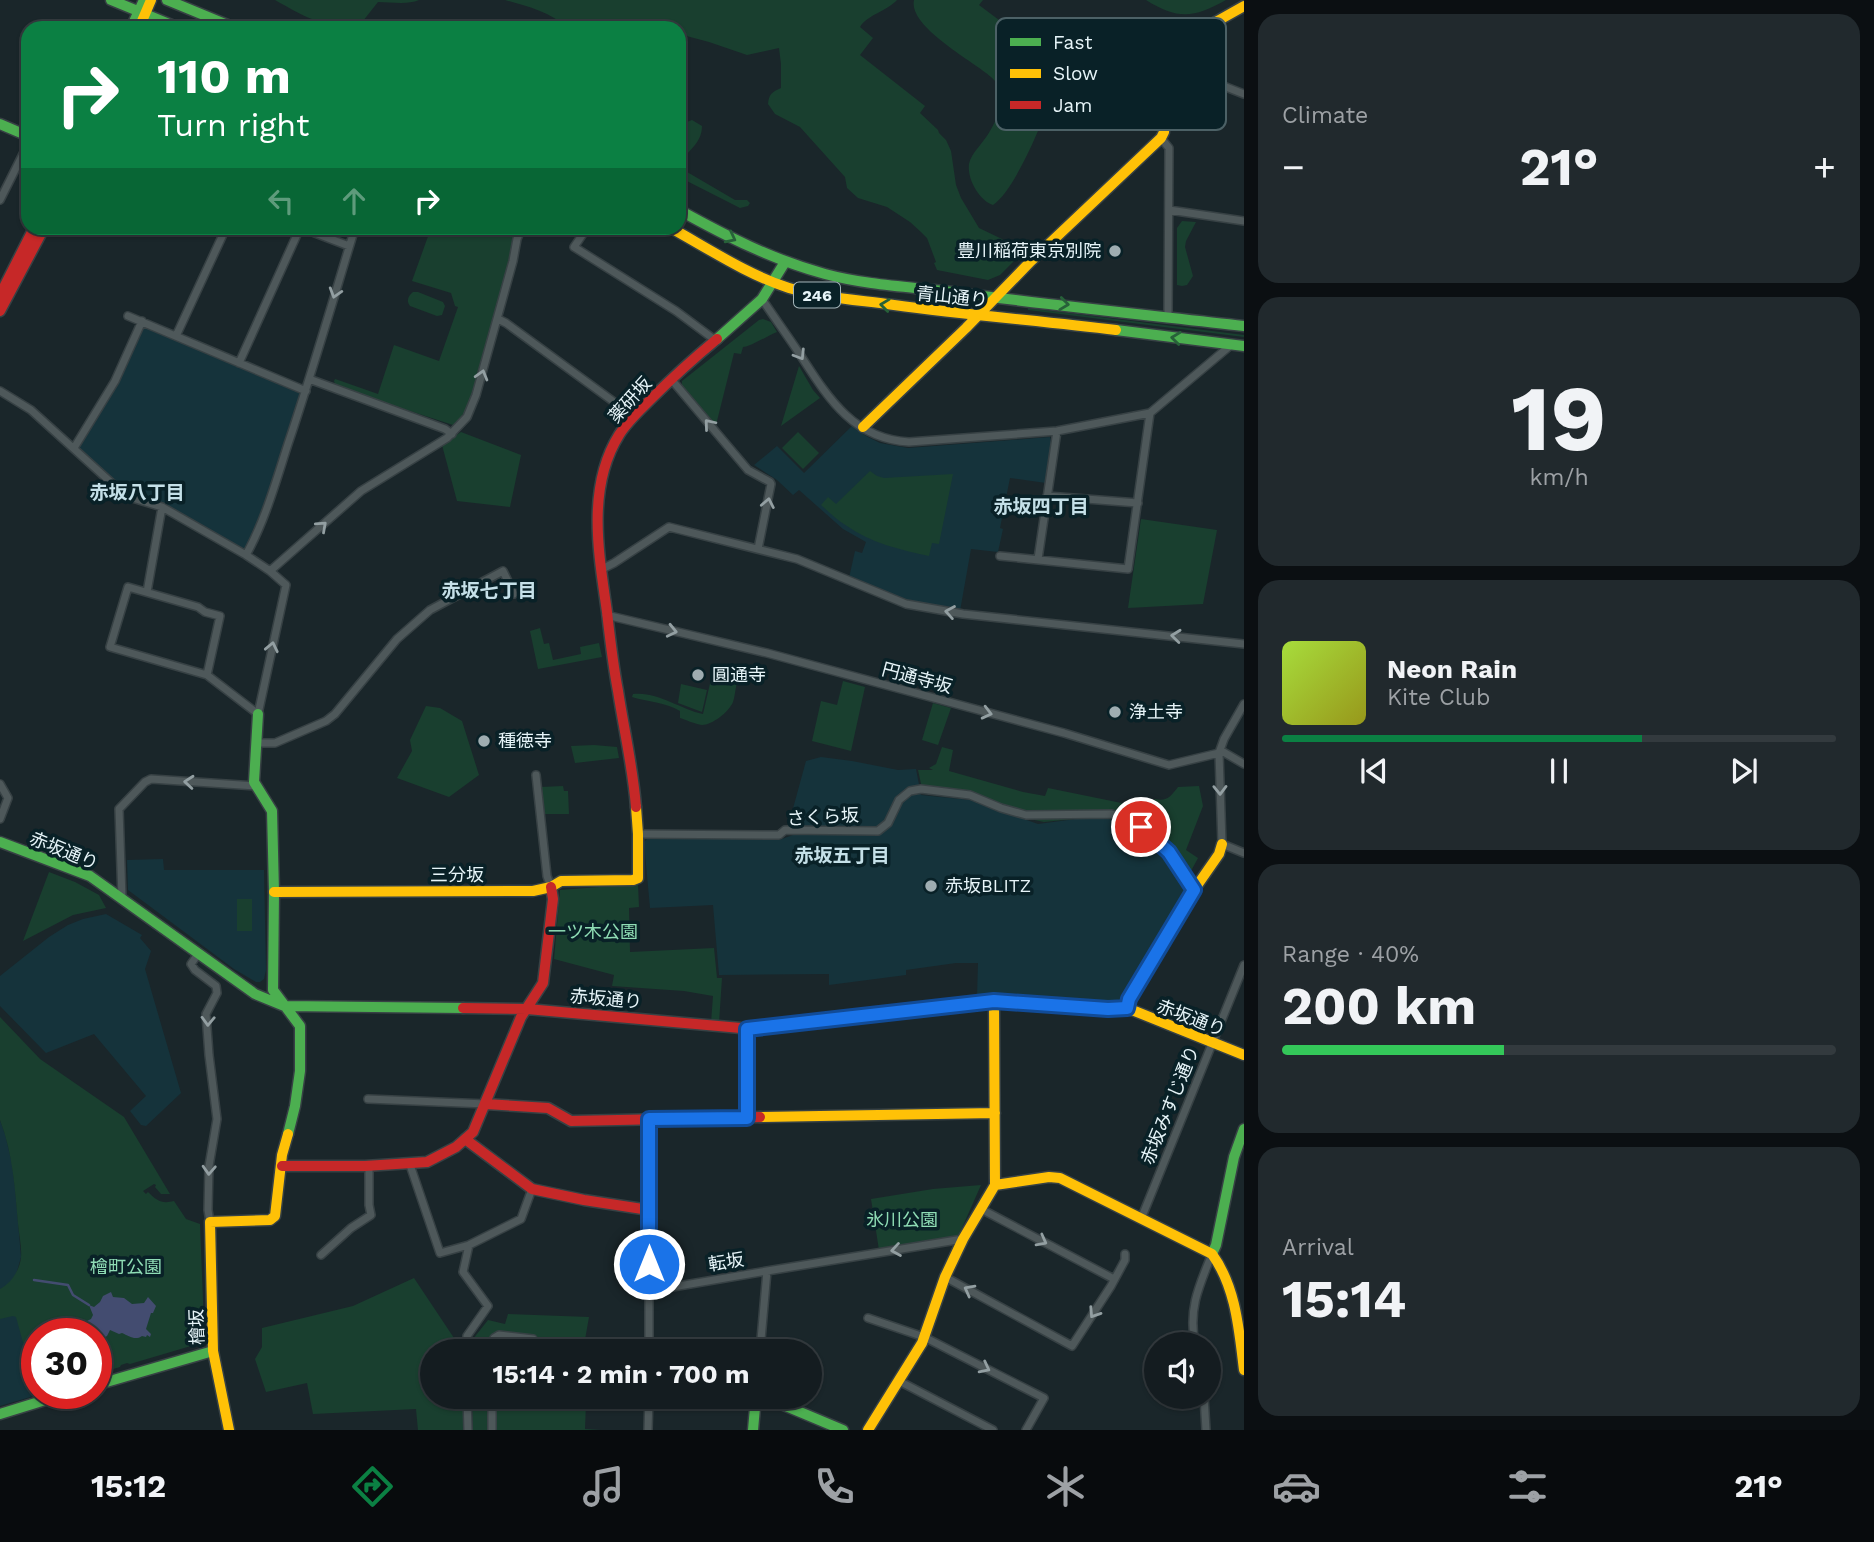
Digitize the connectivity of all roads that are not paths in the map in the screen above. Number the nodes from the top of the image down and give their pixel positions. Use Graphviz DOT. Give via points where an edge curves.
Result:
graph roads {
  1 [pos="111,0"];
  2 [pos="144,0"];
  3 [pos="151,0"];
  4 [pos="167,0"];
  5 [pos="1244,6"];
  6 [pos="142,13"];
  7 [pos="1223,18"];
  8 [pos="136,21"];
  9 [pos="140,21"];
  10 [pos="162,21"];
  11 [pos="218,21"];
  12 [pos="1226,87"];
  13 [pos="1244,94"];
  14 [pos="0,124"];
  15 [pos="1164,130"];
  16 [pos="21,133"];
  17 [pos="1161,138"];
  18 [pos="21,158"];
  19 [pos="0,200"];
  20 [pos="1169,210"];
  21 [pos="686,214"];
  22 [pos="1244,220"];
  23 [pos="30,235"];
  24 [pos="40,235"];
  25 [pos="223,235"];
  26 [pos="298,235"];
  27 [pos="320,235"];
  28 [pos="353,235"];
  29 [pos="519,235"];
  30 [pos="582,235"];
  31 [pos="683,235"];
  32 [pos="349,246"];
  33 [pos="785,261"];
  34 [pos="773,282"];
  35 [pos="0,295"];
  36 [pos="764,296"];
  37 [pos="997,297"];
  38 [pos="0,311"];
  39 [pos="128,316"];
  40 [pos="977,316"];
  41 [pos="1168,316"];
  42 [pos="498,319"];
  43 [pos="142,321"];
  44 [pos="1244,326"];
  45 [pos="176,336"];
  46 [pos="715,340"];
  47 [pos="1232,345"];
  48 [pos="1244,346"];
  49 [pos="239,363"];
  50 [pos="309,379"];
  51 [pos="671,379"];
  52 [pos="0,391"];
  53 [pos="306,391"];
  54 [pos="1150,413"];
  55 [pos="632,418"];
  56 [pos="863,427"];
  57 [pos="1057,431"];
  58 [pos="452,434"];
  59 [pos="74,448"];
  60 [pos="1047,496"];
  61 [pos="1138,503"];
  62 [pos="162,508"];
  63 [pos="758,549"];
  64 [pos="246,555"];
  65 [pos="1000,555"];
  66 [pos="1038,559"];
  67 [pos="602,569"];
  68 [pos="270,571"];
  69 [pos="147,592"];
  70 [pos="514,594"];
  71 [pos="606,615"];
  72 [pos="1244,644"];
  73 [pos="207,675"];
  74 [pos="1244,704"];
  75 [pos="258,714"];
  76 [pos="256,743"];
  77 [pos="1219,752"];
  78 [pos="1244,764"];
  79 [pos="536,775"];
  80 [pos="0,784"];
  81 [pos="257,786"];
  82 [pos="0,819"];
  83 [pos="638,834"];
  84 [pos="0,842"];
  85 [pos="1222,844"];
  86 [pos="1244,853"];
  87 [pos="638,878"];
  88 [pos="551,887"];
  89 [pos="1194,890"];
  90 [pos="274,892"];
  91 [pos="122,899"];
  92 [pos="198,954"];
  93 [pos="1244,965"];
  94 [pos="994,1001"];
  95 [pos="284,1006"];
  96 [pos="1127,1008"];
  97 [pos="527,1009"];
  98 [pos="747,1029"];
  99 [pos="1212,1043"];
  100 [pos="1244,1055"];
  101 [pos="368,1099"];
  102 [pos="486,1104"];
  103 [pos="995,1113"];
  104 [pos="747,1118"];
  105 [pos="649,1119"];
  106 [pos="1244,1129"];
  107 [pos="465,1139"];
  108 [pos="410,1165"];
  109 [pos="282,1166"];
  110 [pos="369,1166"];
  111 [pos="995,1185"];
  112 [pos="532,1189"];
  113 [pos="981,1209"];
  114 [pos="649,1210"];
  115 [pos="1141,1219"];
  116 [pos="209,1222"];
  117 [pos="964,1239"];
  118 [pos="470,1245"];
  119 [pos="1125,1254"];
  120 [pos="1212,1254"];
  121 [pos="321,1255"];
  122 [pos="767,1271"];
  123 [pos="945,1277"];
  124 [pos="1114,1279"];
  125 [pos="649,1291"];
  126 [pos="868,1318"];
  127 [pos="1241,1320"];
  128 [pos="1192,1332"];
  129 [pos="924,1337"];
  130 [pos="467,1339"];
  131 [pos="494,1339"];
  132 [pos="533,1339"];
  133 [pos="649,1339"];
  134 [pos="761,1339"];
  135 [pos="213,1351"];
  136 [pos="1244,1370"];
  137 [pos="112,1380"];
  138 [pos="899,1381"];
  139 [pos="21,1407"];
  140 [pos="467,1409"];
  141 [pos="492,1409"];
  142 [pos="649,1409"];
  143 [pos="755,1409"];
  144 [pos="793,1409"];
  145 [pos="1205,1409"];
  146 [pos="0,1413"];
  147 [pos="492,1429"];
  148 [pos="229,1430"];
  149 [pos="468,1430"];
  150 [pos="648,1430"];
  151 [pos="753,1430"];
  152 [pos="843,1430"];
  153 [pos="868,1430"];
  154 [pos="993,1430"];
  155 [pos="1026,1430"];
  156 [pos="1206,1430"];
  1 -- 6 [label="main road"];
  2 -- 6 [label="main road"];
  3 -- 6 [label="main road"];
  4 -- 11 [label="main road"];
  5 -- 7 [label="main road"];
  6 -- 8 [label="main road"];
  6 -- 9 [label="main road"];
  6 -- 10 [label="main road"];
  12 -- 13 [label="street"];
  14 -- 16 [label="main road"];
  15 -- 17 [label="main road"];
  17 -- 20 [label="street" via="1169,148"];
  17 -- 37 [label="main road"];
  18 -- 19 [label="street"];
  20 -- 22 [label="street"];
  20 -- 41 [label="street"];
  21 -- 33 [label="main road, 青山通り / 246, one-way"];
  23 -- 35 [label="main road"];
  24 -- 38 [label="main road"];
  25 -- 45 [label="street"];
  26 -- 49 [label="street"];
  27 -- 32 [label="street"];
  28 -- 32 [label="street"];
  29 -- 42 [label="street"];
  30 -- 46 [label="street" via="574,247"];
  31 -- 34 [label="main road, 青山通り / 246"];
  32 -- 50 [label="street, one-way"];
  33 -- 34 [label="main road, 薬研坂"];
  33 -- 37 [label="main road, 青山通り / 246" via="852,279"];
  34 -- 36 [label="main road, 薬研坂"];
  40 -- 34 [label="main road, 青山通り / 246, one-way" via="841,300"];
  36 -- 46 [label="main road, 薬研坂"];
  36 -- 56 [label="street, one-way" via="820,388"];
  37 -- 40 [label="main road"];
  37 -- 41 [label="main road, 青山通り / 246, one-way"];
  39 -- 43 [label="street"];
  47 -- 40 [label="main road, 青山通り / 246, one-way"];
  40 -- 56 [label="main road"];
  41 -- 44 [label="main road, 青山通り / 246"];
  42 -- 55 [label="street"];
  58 -- 42 [label="street, one-way" via="467,417 476,395"];
  43 -- 45 [label="street"];
  43 -- 59 [label="street" via="115,381"];
  45 -- 49 [label="street"];
  46 -- 51 [label="main road, 薬研坂"];
  47 -- 48 [label="main road, 青山通り / 246"];
  47 -- 54 [label="street"];
  49 -- 53 [label="street"];
  50 -- 53 [label="street"];
  50 -- 58 [label="street"];
  51 -- 55 [label="main road, 薬研坂"];
  63 -- 51 [label="street, one-way" via="769,480 748,470"];
  52 -- 59 [label="street" via="31,410"];
  53 -- 64 [label="street"];
  54 -- 57 [label="street"];
  54 -- 61 [label="street"];
  55 -- 67 [label="main road, 薬研坂" via="604,467 598,510"];
  56 -- 57 [label="street" via="888,439 909,442"];
  57 -- 60 [label="street"];
  68 -- 58 [label="street, one-way" via="361,491"];
  59 -- 62 [label="street" via="126,496"];
  60 -- 61 [label="street"];
  60 -- 66 [label="street"];
  61 -- 66 [label="street" via="1128,569"];
  62 -- 64 [label="street"];
  62 -- 69 [label="street"];
  63 -- 67 [label="street" via="669,527"];
  72 -- 63 [label="street, one-way" via="905,604 797,559"];
  64 -- 68 [label="street"];
  65 -- 66 [label="street"];
  67 -- 71 [label="main road, 薬研坂"];
  75 -- 68 [label="street, one-way" via="286,584"];
  69 -- 73 [label="street" via="220,615"];
  69 -- 73 [label="street" via="128,587 110,647"];
  70 -- 76 [label="street" via="503,571 430,610 397,639 326,721 275,743"];
  71 -- 77 [label="street, 円通寺坂, one-way" via="767,653 1169,765"];
  71 -- 83 [label="main road, 薬研坂"];
  73 -- 75 [label="street"];
  74 -- 77 [label="street"];
  75 -- 76 [label="main road"];
  76 -- 81 [label="main road"];
  77 -- 78 [label="street"];
  77 -- 85 [label="street, one-way"];
  79 -- 88 [label="street"];
  80 -- 82 [label="street" via="8,798"];
  81 -- 90 [label="main road" via="272,811"];
  81 -- 91 [label="street, one-way" via="145,782 119,809"];
  83 -- 87 [label="main road, 薬研坂"];
  83 -- 89 [label="street, さくら坂" via="878,831 888,823 899,800 921,789 970,795 1026,815 1111,814 1132,821 1169,852"];
  84 -- 91 [label="main road, 赤坂通り" via="90,876"];
  85 -- 86 [label="street"];
  85 -- 89 [label="main road"];
  87 -- 88 [label="main road, 三分坂" via="561,881"];
  88 -- 90 [label="main road, 三分坂" via="533,891"];
  88 -- 97 [label="main road" via="543,983"];
  89 -- 96 [label="main road"];
  90 -- 95 [label="main road" via="273,990"];
  91 -- 92 [label="main road, 赤坂通り"];
  92 -- 95 [label="main road, 赤坂通り" via="255,994"];
  92 -- 116 [label="street, one-way" via="191,964 216,986 217,993 206,1014 217,1119 209,1166"];
  93 -- 99 [label="street, 赤坂みすじ通り"];
  94 -- 96 [label="main road, 赤坂通り"];
  94 -- 98 [label="main road, 赤坂通り"];
  94 -- 103 [label="main road"];
  95 -- 97 [label="main road, 赤坂通り"];
  95 -- 109 [label="main road" via="300,1026 300,1071"];
  96 -- 99 [label="main road, 赤坂通り"];
  97 -- 98 [label="main road, 赤坂通り"];
  97 -- 102 [label="main road"];
  98 -- 104 [label="street"];
  99 -- 100 [label="main road, 赤坂通り"];
  99 -- 115 [label="street, 赤坂みすじ通り"];
  101 -- 102 [label="street"];
  102 -- 105 [label="main road" via="548,1108 571,1121"];
  102 -- 107 [label="main road"];
  103 -- 104 [label="main road"];
  103 -- 111 [label="main road"];
  104 -- 105 [label="main road"];
  105 -- 114 [label="street"];
  106 -- 120 [label="main road"];
  107 -- 108 [label="main road" via="427,1162"];
  107 -- 112 [label="main road"];
  108 -- 110 [label="main road"];
  108 -- 118 [label="street" via="440,1253"];
  109 -- 110 [label="main road"];
  109 -- 116 [label="main road" via="273,1219"];
  110 -- 121 [label="street" via="371,1215"];
  111 -- 113 [label="main road"];
  111 -- 115 [label="main road" via="1058,1177"];
  112 -- 114 [label="main road"];
  112 -- 118 [label="street" via="521,1219"];
  113 -- 117 [label="main road"];
  113 -- 124 [label="street, one-way"];
  114 -- 125 [label="street"];
  115 -- 120 [label="main road"];
  116 -- 135 [label="main road, 檜坂"];
  117 -- 122 [label="street, 転坂, one-way"];
  117 -- 123 [label="main road"];
  118 -- 130 [label="street" via="463,1272 488,1306"];
  119 -- 124 [label="street"];
  120 -- 127 [label="main road" via="1222,1266"];
  120 -- 128 [label="street" via="1192,1309"];
  122 -- 125 [label="street, 転坂"];
  122 -- 134 [label="street"];
  124 -- 123 [label="street, one-way" via="1072,1346"];
  123 -- 129 [label="main road"];
  125 -- 133 [label="street"];
  126 -- 129 [label="street"];
  127 -- 136 [label="main road"];
  129 -- 138 [label="main road"];
  129 -- 155 [label="street, one-way" via="1044,1398"];
  131 -- 132 [label="street" via="499,1335"];
  135 -- 137 [label="main road"];
  135 -- 148 [label="main road, 檜坂"];
  138 -- 153 [label="main road"];
  138 -- 154 [label="street"];
  139 -- 146 [label="main road"];
  140 -- 149 [label="street"];
  141 -- 147 [label="street"];
  142 -- 150 [label="street"];
  143 -- 151 [label="main road"];
  144 -- 152 [label="main road"];
  145 -- 156 [label="street"];
}
